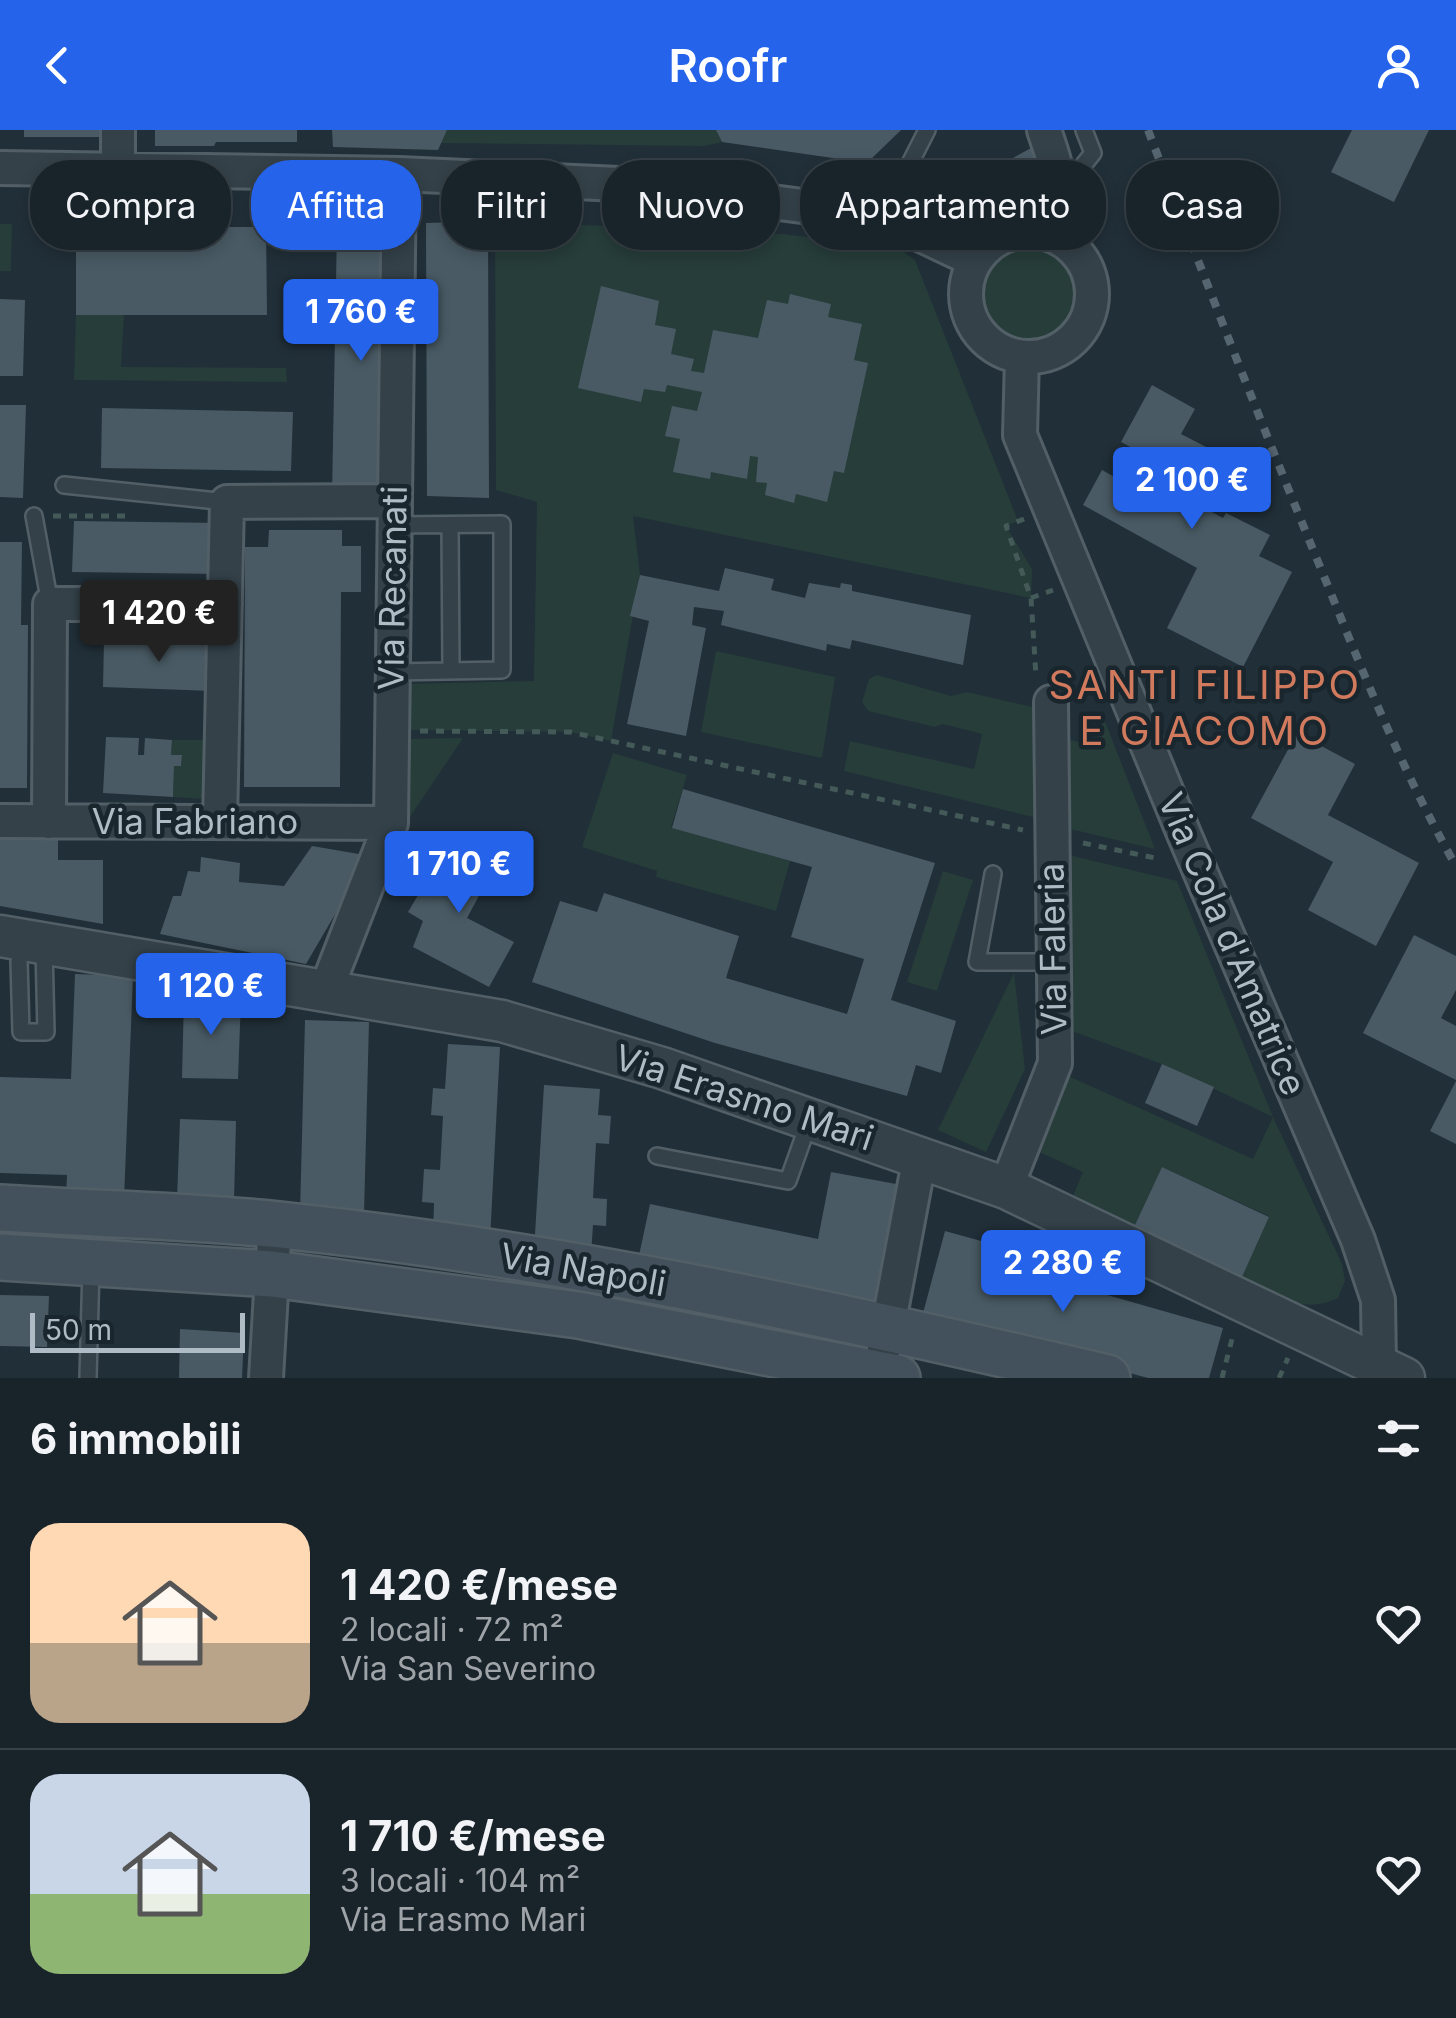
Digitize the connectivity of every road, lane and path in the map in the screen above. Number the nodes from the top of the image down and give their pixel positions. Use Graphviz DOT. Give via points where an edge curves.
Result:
graph roads {
  1 [pos="118,130"];
  2 [pos="927,130"];
  3 [pos="1044,130"];
  4 [pos="1084,130"];
  5 [pos="118,160"];
  6 [pos="912,160"];
  7 [pos="1054,160"];
  8 [pos="1087,160"];
  9 [pos="0,168"];
  10 [pos="30,168"];
  11 [pos="421,175"];
  12 [pos="800,206"];
  13 [pos="398,250"];
  14 [pos="953,250"];
  15 [pos="983,250"];
  16 [pos="1075,250"];
  17 [pos="974,260"];
  18 [pos="1022,357"];
  19 [pos="64,485"];
  20 [pos="227,502"];
  21 [pos="394,513"];
  22 [pos="34,516"];
  23 [pos="131,516"];
  24 [pos="450,525"];
  25 [pos="1006,526"];
  26 [pos="50,604"];
  27 [pos="224,604"];
  28 [pos="451,671"];
  29 [pos="392,672"];
  30 [pos="1126,696"];
  31 [pos="1051,716"];
  32 [pos="392,730"];
  33 [pos="0,822"];
  34 [pos="48,822"];
  35 [pos="220,822"];
  36 [pos="391,823"];
  37 [pos="1184,834"];
  38 [pos="1051,836"];
  39 [pos="993,874"];
  40 [pos="21,947"];
  41 [pos="1054,962"];
  42 [pos="326,990"];
  43 [pos="810,1119"];
  44 [pos="657,1156"];
  45 [pos="920,1156"];
  46 [pos="1006,1188"];
  47 [pos="0,1208"];
  48 [pos="275,1224"];
  49 [pos="0,1257"];
  50 [pos="91,1263"];
  51 [pos="272,1274"];
  52 [pos="889,1326"];
  53 [pos="1235,1326"];
  54 [pos="1392,1372"];
  55 [pos="887,1376"];
  56 [pos="88,1378"];
  57 [pos="266,1378"];
  58 [pos="1107,1378"];
  59 [pos="1222,1378"];
  1 -- 5 [label="street"];
  2 -- 6 [label="lane"];
  3 -- 7 [label="street"];
  4 -- 8 [label="lane" via="1093,152"];
  9 -- 10 [label="street"];
  11 -- 12 [label="street" via="642,185"];
  13 -- 21 [label="street, Via Recanati"];
  14 -- 17 [label="street"];
  15 -- 17 [label="street"];
  16 -- 18 [label="street" via="1089,272 1091,308 1084,325 1058,350"];
  17 -- 18 [label="street" via="964,294 968,313 988,343"];
  18 -- 30 [label="street, Via Cola d'Amatrice" via="1020,435"];
  19 -- 20 [label="lane"];
  20 -- 21 [label="street"];
  20 -- 27 [label="street"];
  21 -- 24 [label="lane"];
  21 -- 29 [label="street, Via Recanati"];
  22 -- 23 [label="path"];
  22 -- 26 [label="lane"];
  24 -- 28 [label="lane"];
  24 -- 28 [label="lane" via="502,524 502,670"];
  25 -- 31 [label="path" via="1031,598 1035,673"];
  26 -- 27 [label="street"];
  26 -- 34 [label="street"];
  27 -- 35 [label="street"];
  28 -- 29 [label="lane"];
  29 -- 32 [label="street, Via Recanati"];
  30 -- 31 [label="path" via="1077,736"];
  30 -- 37 [label="street, Via Cola d'Amatrice"];
  31 -- 38 [label="street, Via Faleria"];
  32 -- 36 [label="street, Via Recanati"];
  32 -- 38 [label="path" via="570,732"];
  33 -- 34 [label="street, Via Fabriano"];
  34 -- 35 [label="street, Via Fabriano"];
  35 -- 36 [label="street, Via Fabriano"];
  36 -- 42 [label="street, Via Recanati"];
  37 -- 38 [label="path" via="1164,860"];
  37 -- 54 [label="street, Via Cola d'Amatrice" via="1358,1240"];
  38 -- 41 [label="street, Via Faleria"];
  39 -- 41 [label="lane" via="977,962"];
  40 -- 42 [label="street, Via Erasmo Mari"];
  41 -- 46 [label="street, Via Faleria" via="1056,1063"];
  42 -- 43 [label="street, Via Erasmo Mari" via="502,1021"];
  43 -- 44 [label="lane" via="788,1181"];
  43 -- 45 [label="street, Via Erasmo Mari"];
  45 -- 46 [label="street, Via Erasmo Mari"];
  45 -- 52 [label="street"];
  46 -- 54 [label="street, Via Erasmo Mari"];
  47 -- 48 [label="main road, Via Napoli"];
  48 -- 51 [label="street"];
  48 -- 52 [label="main road, Via Napoli" via="585,1268"];
  49 -- 50 [label="main road, Via Napoli"];
  50 -- 51 [label="main road, Via Napoli"];
  50 -- 56 [label="lane"];
  51 -- 55 [label="main road, Via Napoli" via="578,1315"];
  51 -- 57 [label="street"];
  52 -- 55 [label="street, Via Napoli"];
  52 -- 58 [label="main road, Via Napoli"];
  53 -- 59 [label="path"];
}
